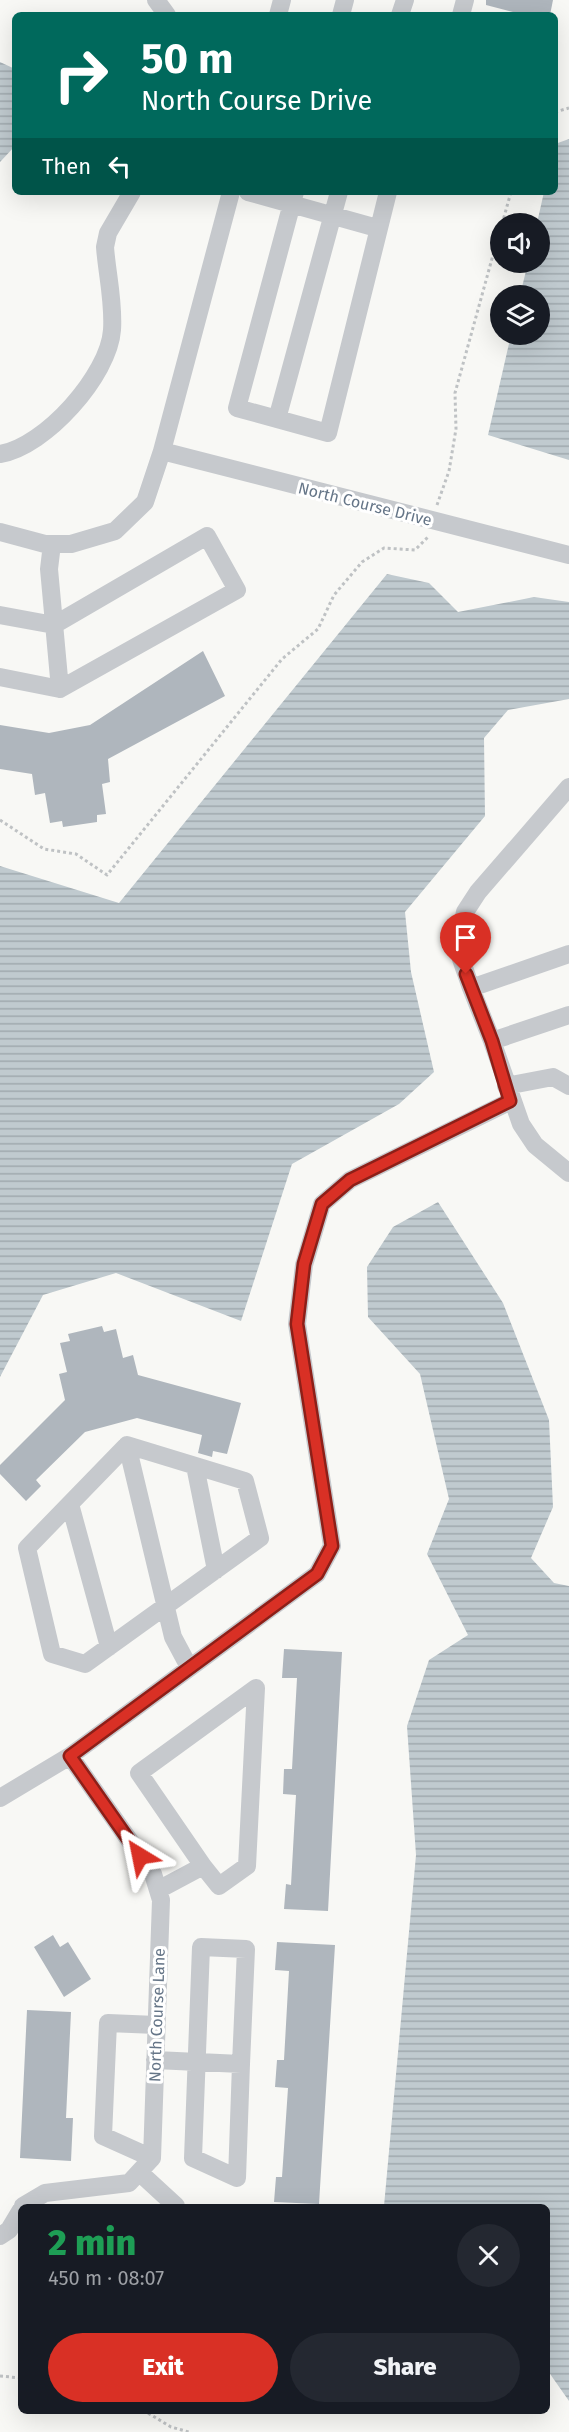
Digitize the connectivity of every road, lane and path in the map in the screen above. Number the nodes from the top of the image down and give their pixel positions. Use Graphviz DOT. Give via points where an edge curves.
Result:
graph roads {
  1 [pos="130,195"];
  2 [pos="230,195"];
  3 [pos="267,195"];
  4 [pos="338,195"];
  5 [pos="387,195"];
  6 [pos="510,195"];
  7 [pos="293,199"];
  8 [pos="505,213"];
  9 [pos="333,217"];
  10 [pos="377,228"];
  11 [pos="490,265"];
  12 [pos="277,419"];
  13 [pos="162,451"];
  14 [pos="0,454"];
  15 [pos="436,510"];
  16 [pos="430,531"];
  17 [pos="0,532"];
  18 [pos="52,544"];
  19 [pos="569,555"];
  20 [pos="0,615"];
  21 [pos="54,625"];
  22 [pos="0,677"];
  23 [pos="60,689"];
  24 [pos="569,787"];
  25 [pos="0,820"];
  26 [pos="569,954"];
  27 [pos="471,988"];
  28 [pos="569,1015"];
  29 [pos="492,1041"];
  30 [pos="569,1086"];
  31 [pos="508,1093"];
  32 [pos="569,1173"];
  33 [pos="127,1445"];
  34 [pos="195,1466"];
  35 [pos="70,1504"];
  36 [pos="216,1570"];
  37 [pos="166,1606"];
  38 [pos="109,1647"];
  39 [pos="189,1667"];
  40 [pos="70,1756"];
  41 [pos="0,1798"];
  42 [pos="203,1866"];
  43 [pos="158,1890"];
  44 [pos="156,2025"];
  45 [pos="155,2060"];
  46 [pos="197,2061"];
  47 [pos="241,2064"];
  48 [pos="145,2165"];
  49 [pos="71,2198"];
  50 [pos="26,2204"];
  51 [pos="174,2204"];
  52 [pos="18,2215"];
  53 [pos="0,2236"];
  54 [pos="0,2376"];
  55 [pos="18,2378"];
  56 [pos="150,2414"];
  57 [pos="189,2432"];
  1 -- 14 [label="street" via="108,233 105,247 112,331 105,356 71,410 42,434"];
  2 -- 13 [label="street"];
  3 -- 7 [label="street"];
  4 -- 9 [label="street"];
  5 -- 10 [label="street"];
  6 -- 8 [label="path"];
  7 -- 9 [label="street"];
  7 -- 12 [label="street" via="237,408"];
  9 -- 10 [label="street"];
  9 -- 12 [label="street"];
  10 -- 12 [label="street" via="328,433"];
  11 -- 15 [label="path" via="455,393 455,439"];
  13 -- 18 [label="street" via="145,502 115,531 71,544"];
  13 -- 19 [label="street, North Course Drive"];
  16 -- 25 [label="path" via="427,540 415,550 384,548 362,562 334,595 318,628 282,659 107,875 76,854 44,849"];
  17 -- 18 [label="street"];
  18 -- 21 [label="street" via="49,569"];
  20 -- 21 [label="street"];
  21 -- 23 [label="street"];
  21 -- 23 [label="street" via="207,536 237,590"];
  22 -- 23 [label="street"];
  24 -- 27 [label="street" via="477,892 465,912 459,939"];
  26 -- 27 [label="street"];
  27 -- 29 [label="street"];
  28 -- 29 [label="street"];
  29 -- 31 [label="street"];
  30 -- 31 [label="street" via="553,1077"];
  31 -- 32 [label="street" via="520,1124 536,1145"];
  31 -- 39 [label="street" via="350,1180 322,1204 304,1264 297,1324 332,1546 317,1574"];
  33 -- 34 [label="street"];
  33 -- 35 [label="street"];
  33 -- 37 [label="street"];
  34 -- 36 [label="street"];
  34 -- 36 [label="street" via="245,1481 260,1538"];
  35 -- 38 [label="street"];
  35 -- 38 [label="street" via="27,1548 52,1654 85,1664"];
  36 -- 37 [label="street"];
  37 -- 38 [label="street"];
  37 -- 39 [label="street" via="174,1637"];
  39 -- 40 [label="street"];
  40 -- 41 [label="street"];
  40 -- 43 [label="street, North Course Lane" via="153,1874"];
  42 -- 42 [label="street" via="219,1886 247,1866 256,1688 139,1773"];
  42 -- 43 [label="street"];
  43 -- 44 [label="street, North Course Lane"];
  44 -- 45 [label="street, North Course Lane"];
  44 -- 48 [label="street" via="108,2023 103,2136"];
  45 -- 46 [label="street"];
  45 -- 48 [label="street, North Course Lane"];
  46 -- 47 [label="street"];
  46 -- 47 [label="street" via="193,2158 237,2178"];
  46 -- 47 [label="street" via="201,1947 246,1949"];
  48 -- 49 [label="street" via="129,2183"];
  48 -- 51 [label="street"];
  49 -- 50 [label="street" via="45,2193"];
  52 -- 53 [label="street"];
  54 -- 55 [label="path"];
  56 -- 57 [label="path"];
}
